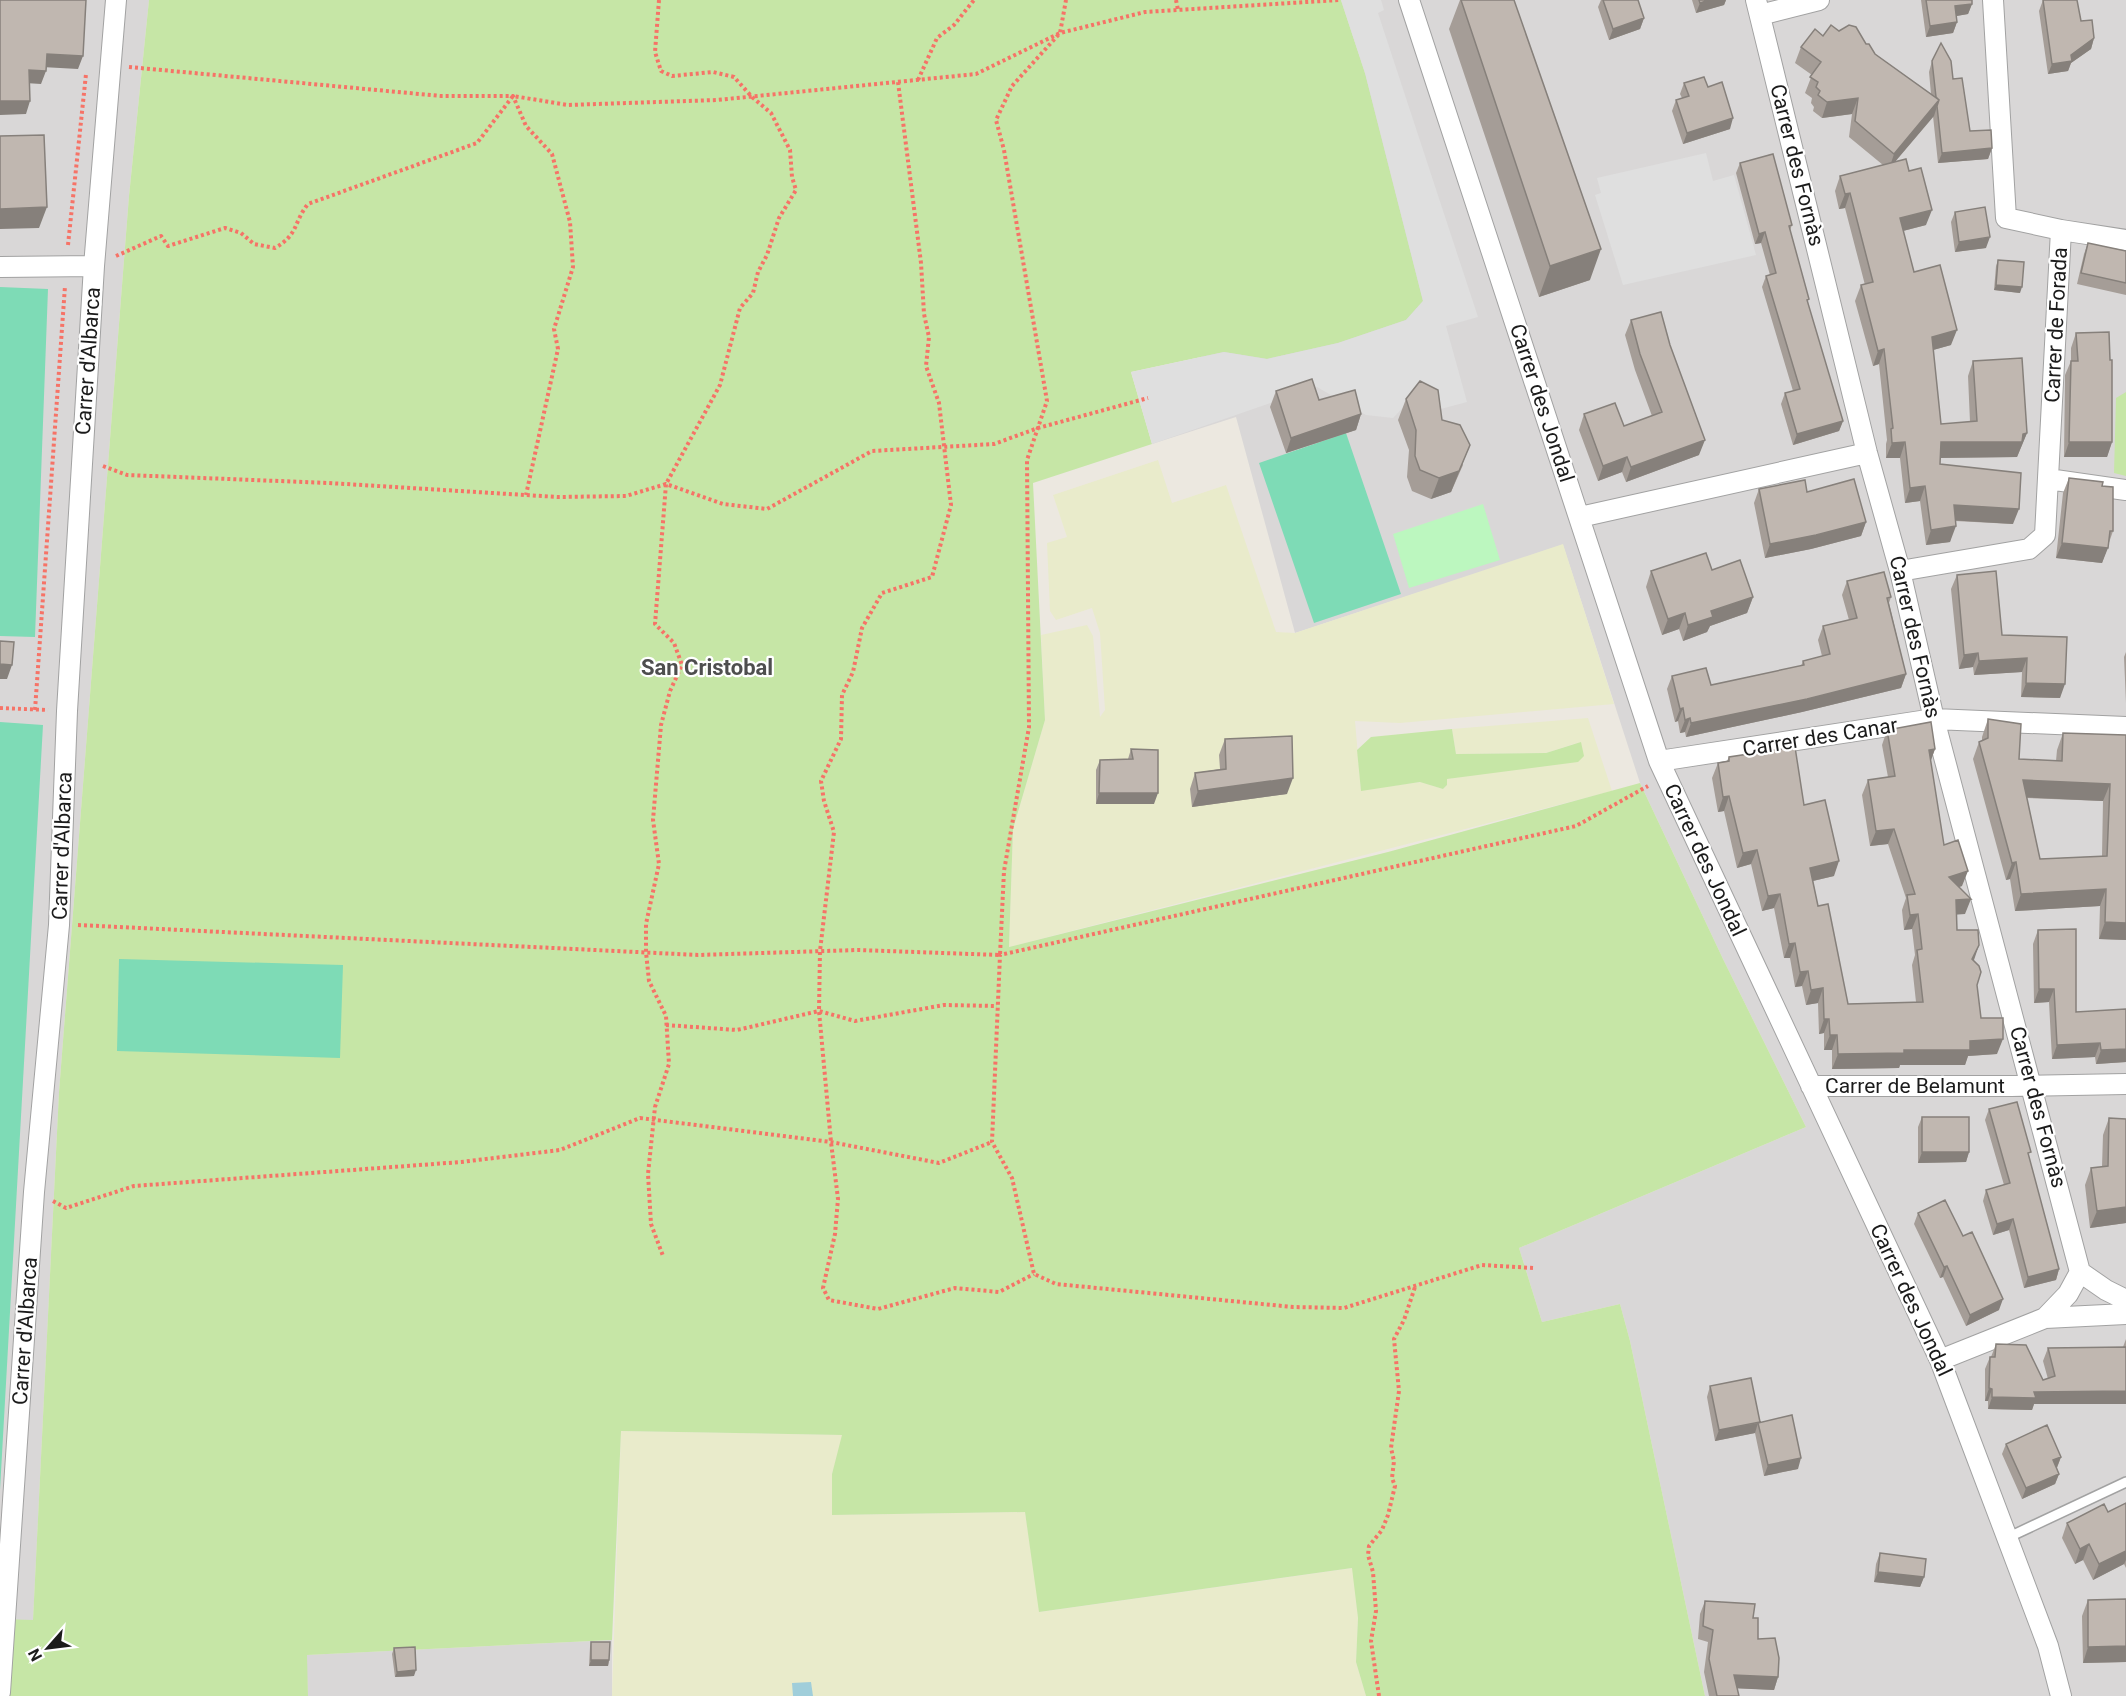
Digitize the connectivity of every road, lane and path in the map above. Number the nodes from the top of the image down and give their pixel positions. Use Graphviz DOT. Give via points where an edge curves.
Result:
graph roads {
  1 [pos="116,0"];
  2 [pos="659,0"];
  3 [pos="974,0"];
  4 [pos="1066,0"];
  5 [pos="1176,0"];
  6 [pos="1339,0"];
  7 [pos="1409,0"];
  8 [pos="1819,0"];
  9 [pos="1993,0"];
  10 [pos="1758,7"];
  11 [pos="1178,10"];
  12 [pos="1060,33"];
  13 [pos="111,63"];
  14 [pos="86,72"];
  15 [pos="918,80"];
  16 [pos="898,82"];
  17 [pos="513,96"];
  18 [pos="752,97"];
  19 [pos="2061,230"];
  20 [pos="2126,240"];
  21 [pos="66,266"];
  22 [pos="94,266"];
  23 [pos="0,267"];
  24 [pos="1148,398"];
  25 [pos="1038,429"];
  26 [pos="945,448"];
  27 [pos="1867,453"];
  28 [pos="53,457"];
  29 [pos="82,458"];
  30 [pos="2048,479"];
  31 [pos="666,484"];
  32 [pos="2126,490"];
  33 [pos="526,495"];
  34 [pos="1580,517"];
  35 [pos="1900,571"];
  36 [pos="0,708"];
  37 [pos="35,710"];
  38 [pos="67,711"];
  39 [pos="1934,719"];
  40 [pos="2126,727"];
  41 [pos="1663,769"];
  42 [pos="59,925"];
  43 [pos="820,951"];
  44 [pos="646,952"];
  45 [pos="1000,955"];
  46 [pos="997,1006"];
  47 [pos="819,1011"];
  48 [pos="666,1025"];
  49 [pos="2126,1084"];
  50 [pos="1811,1086"];
  51 [pos="2032,1086"];
  52 [pos="653,1120"];
  53 [pos="831,1142"];
  54 [pos="992,1142"];
  55 [pos="34,1192"];
  56 [pos="663,1257"];
  57 [pos="1533,1268"];
  58 [pos="2080,1272"];
  59 [pos="1034,1274"];
  60 [pos="1415,1286"];
  61 [pos="2126,1300"];
  62 [pos="2126,1314"];
  63 [pos="2046,1318"];
  64 [pos="1940,1360"];
  65 [pos="2126,1482"];
  66 [pos="2009,1538"];
  67 [pos="4,1577"];
  68 [pos="0,1692"];
  69 [pos="1379,1696"];
  70 [pos="2061,1696"];
  1 -- 13 [label="street, Carrer d'Albarca"];
  2 -- 18 [label="path" via="655,52 661,71 672,76 713,72 734,77"];
  3 -- 15 [label="path" via="954,25 937,38"];
  4 -- 12 [label="path"];
  5 -- 11 [label="path"];
  6 -- 11 [label="path"];
  7 -- 34 [label="street, Carrer des Jondal"];
  8 -- 10 [label="street"];
  9 -- 19 [label="street, Carrer de Forada" via="2006,218"];
  10 -- 27 [label="street, Carrer des Fornàs"];
  11 -- 12 [label="path" via="1145,12"];
  12 -- 15 [label="path" via="976,74"];
  12 -- 25 [label="path" via="1012,86 996,120 1047,400"];
  13 -- 17 [label="path" via="441,96"];
  13 -- 22 [label="street, Carrer d'Albarca"];
  14 -- 21 [label="path"];
  15 -- 16 [label="path"];
  16 -- 18 [label="path"];
  16 -- 26 [label="path" via="929,337 926,366 939,403"];
  17 -- 18 [label="path" via="568,105"];
  17 -- 22 [label="path" via="477,143 308,204 299,215 294,232 275,248 254,244 241,233 225,228 168,246 161,236"];
  17 -- 33 [label="path" via="526,126 552,154 570,222 573,267 554,329 558,349"];
  18 -- 31 [label="path" via="771,113 790,150 796,190 779,218 753,293 740,308 720,385"];
  19 -- 20 [label="street"];
  19 -- 30 [label="street, Carrer de Forada"];
  21 -- 22 [label="street"];
  21 -- 23 [label="street"];
  21 -- 28 [label="path"];
  22 -- 29 [label="street, Carrer d'Albarca"];
  24 -- 25 [label="path"];
  25 -- 26 [label="path" via="994,444"];
  25 -- 45 [label="path" via="1027,460 1029,727 1004,871"];
  26 -- 31 [label="path" via="872,451 767,509 723,504"];
  26 -- 43 [label="path" via="951,505 932,577 882,593 862,627 853,672 842,695 841,739 821,781 834,832"];
  27 -- 34 [label="street"];
  27 -- 35 [label="street, Carrer des Fornàs"];
  28 -- 29 [label="path"];
  28 -- 37 [label="path"];
  29 -- 33 [label="path" via="128,475"];
  29 -- 38 [label="street, Carrer d'Albarca"];
  30 -- 32 [label="street"];
  30 -- 35 [label="street, Carrer de Forada" via="2045,535 2029,549"];
  31 -- 33 [label="path" via="626,495"];
  31 -- 44 [label="path" via="655,624 674,643 682,665 661,725 653,820 659,864 646,924"];
  34 -- 41 [label="street, Carrer des Jondal"];
  35 -- 39 [label="street, Carrer des Fornàs"];
  36 -- 37 [label="path"];
  37 -- 38 [label="path"];
  38 -- 42 [label="street, Carrer d'Albarca"];
  39 -- 40 [label="street, Carrer des Canar"];
  39 -- 41 [label="street, Carrer des Canar"];
  39 -- 51 [label="street, Carrer des Fornàs"];
  41 -- 45 [label="path" via="1576,826"];
  41 -- 50 [label="street, Carrer des Jondal"];
  42 -- 44 [label="path"];
  42 -- 55 [label="street, Carrer d'Albarca"];
  43 -- 44 [label="path" via="698,955"];
  43 -- 45 [label="path"];
  43 -- 47 [label="path"];
  44 -- 48 [label="path" via="650,981 666,1016"];
  45 -- 46 [label="path"];
  46 -- 47 [label="path" via="944,1005 855,1021"];
  46 -- 54 [label="path"];
  47 -- 48 [label="path" via="737,1030"];
  47 -- 53 [label="path"];
  48 -- 52 [label="path" via="669,1064"];
  49 -- 51 [label="street, Carrer de Belamunt"];
  50 -- 51 [label="street, Carrer de Belamunt"];
  50 -- 64 [label="street, Carrer des Jondal"];
  51 -- 58 [label="street, Carrer des Fornàs"];
  52 -- 53 [label="path"];
  52 -- 55 [label="path" via="640,1118 561,1150 461,1162 134,1186 66,1208"];
  52 -- 56 [label="path" via="648,1174 651,1224"];
  53 -- 54 [label="path" via="939,1163"];
  53 -- 59 [label="path" via="838,1199 823,1288 829,1300 878,1309 955,1288 999,1292"];
  54 -- 59 [label="path" via="1012,1178"];
  55 -- 67 [label="street, Carrer d'Albarca"];
  57 -- 60 [label="path" via="1482,1265"];
  58 -- 61 [label="street"];
  58 -- 63 [label="street"];
  59 -- 60 [label="path" via="1056,1284 1293,1307 1344,1308"];
  60 -- 69 [label="path" via="1394,1339 1399,1391 1391,1448 1395,1486 1388,1515 1369,1546 1368,1555 1376,1611 1371,1641"];
  62 -- 63 [label="street"];
  63 -- 64 [label="street"];
  64 -- 66 [label="street, Carrer des Jondal"];
  65 -- 66 [label="lane"];
  66 -- 70 [label="street, Carrer des Jondal" via="2048,1646"];
  67 -- 68 [label="street, Carrer d'Albarca"];
}
